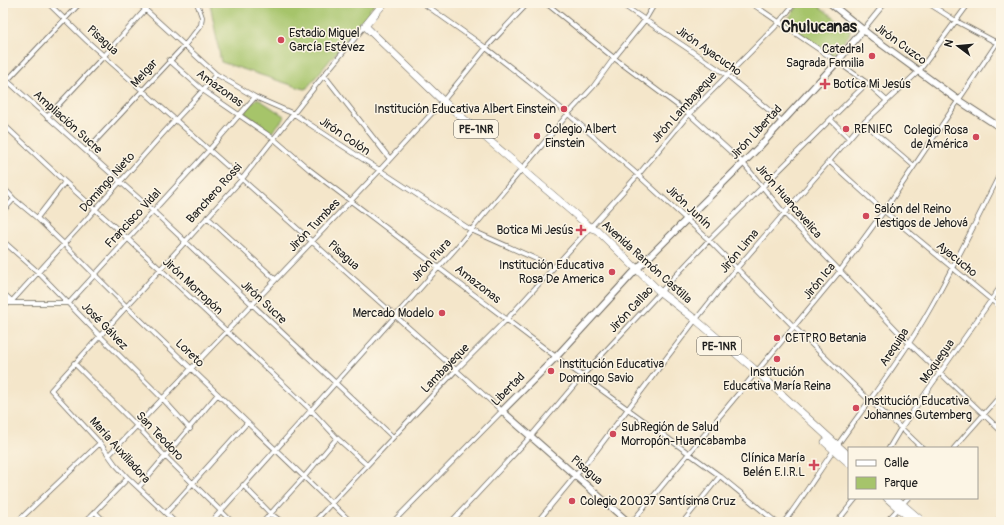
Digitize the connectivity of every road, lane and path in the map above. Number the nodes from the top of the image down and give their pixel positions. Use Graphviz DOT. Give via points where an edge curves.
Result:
graph roads {
  1 [pos="48,3"];
  2 [pos="80,3"];
  3 [pos="138,3"];
  4 [pos="151,3"];
  5 [pos="197,3"];
  6 [pos="384,3"];
  7 [pos="423,3"];
  8 [pos="528,3"];
  9 [pos="546,3"];
  10 [pos="620,3"];
  11 [pos="655,3"];
  12 [pos="751,3"];
  13 [pos="795,3"];
  14 [pos="830,3"];
  15 [pos="885,3"];
  16 [pos="928,3"];
  17 [pos="969,3"];
  18 [pos="146,10"];
  19 [pos="66,20"];
  20 [pos="645,20"];
  21 [pos="779,22"];
  22 [pos="956,22"];
  23 [pos="365,26"];
  24 [pos="863,30"];
  25 [pos="1001,37"];
  26 [pos="999,44"];
  27 [pos="185,45"];
  28 [pos="486,48"];
  29 [pos="104,56"];
  30 [pos="614,58"];
  31 [pos="170,60"];
  32 [pos="837,62"];
  33 [pos="919,71"];
  34 [pos="216,74"];
  35 [pos="324,75"];
  36 [pos="727,75"];
  37 [pos="3,77"];
  38 [pos="7,81"];
  39 [pos="867,83"];
  40 [pos="3,85"];
  41 [pos="143,90"];
  42 [pos="204,91"];
  43 [pos="255,97"];
  44 [pos="958,100"];
  45 [pos="443,101"];
  46 [pos="887,101"];
  47 [pos="294,114"];
  48 [pos="568,114"];
  49 [pos="689,114"];
  50 [pos="240,115"];
  51 [pos="47,117"];
  52 [pos="176,119"];
  53 [pos="831,120"];
  54 [pos="782,121"];
  55 [pos="864,123"];
  56 [pos="3,124"];
  57 [pos="1001,128"];
  58 [pos="849,138"];
  59 [pos="274,139"];
  60 [pos="209,150"];
  61 [pos="86,151"];
  62 [pos="390,159"];
  63 [pos="829,160"];
  64 [pos="743,163"];
  65 [pos="914,166"];
  66 [pos="522,169"];
  67 [pos="380,171"];
  68 [pos="1001,172"];
  69 [pos="638,175"];
  70 [pos="242,179"];
  71 [pos="64,182"];
  72 [pos="120,182"];
  73 [pos="762,186"];
  74 [pos="3,187"];
  75 [pos="14,199"];
  76 [pos="351,200"];
  77 [pos="96,209"];
  78 [pos="3,211"];
  79 [pos="153,211"];
  80 [pos="884,211"];
  81 [pos="784,213"];
  82 [pos="207,217"];
  83 [pos="37,218"];
  84 [pos="686,219"];
  85 [pos="591,228"];
  86 [pos="471,230"];
  87 [pos="128,238"];
  88 [pos="709,240"];
  89 [pos="3,241"];
  90 [pos="185,242"];
  91 [pos="313,242"];
  92 [pos="64,244"];
  93 [pos="438,266"];
  94 [pos="554,267"];
  95 [pos="951,267"];
  96 [pos="737,268"];
  97 [pos="160,269"];
  98 [pos="840,271"];
  99 [pos="38,272"];
  100 [pos="634,272"];
  101 [pos="95,275"];
  102 [pos="276,279"];
  103 [pos="1001,286"];
  104 [pos="3,293"];
  105 [pos="659,294"];
  106 [pos="991,299"];
  107 [pos="13,302"];
  108 [pos="3,303"];
  109 [pos="68,303"];
  110 [pos="252,305"];
  111 [pos="127,307"];
  112 [pos="1001,308"];
  113 [pos="395,315"];
  114 [pos="507,319"];
  115 [pos="694,321"];
  116 [pos="794,328"];
  117 [pos="226,331"];
  118 [pos="100,336"];
  119 [pos="909,343"];
  120 [pos="556,357"];
  121 [pos="74,363"];
  122 [pos="191,369"];
  123 [pos="456,370"];
  124 [pos="941,373"];
  125 [pos="755,374"];
  126 [pos="582,376"];
  127 [pos="335,383"];
  128 [pos="51,390"];
  129 [pos="218,394"];
  130 [pos="1001,394"];
  131 [pos="162,398"];
  132 [pos="870,401"];
  133 [pos="628,408"];
  134 [pos="310,410"];
  135 [pos="502,411"];
  136 [pos="984,414"];
  137 [pos="247,423"];
  138 [pos="137,426"];
  139 [pos="190,428"];
  140 [pos="901,428"];
  141 [pos="1001,431"];
  142 [pos="531,436"];
  143 [pos="393,437"];
  144 [pos="337,438"];
  145 [pos="100,443"];
  146 [pos="890,447"];
  147 [pos="921,447"];
  148 [pos="955,447"];
  149 [pos="836,448"];
  150 [pos="275,449"];
  151 [pos="688,452"];
  152 [pos="109,455"];
  153 [pos="848,455"];
  154 [pos="164,456"];
  155 [pos="848,462"];
  156 [pos="367,465"];
  157 [pos="576,475"];
  158 [pos="720,476"];
  159 [pos="304,477"];
  160 [pos="128,478"];
  161 [pos="193,484"];
  162 [pos="243,485"];
  163 [pos="138,487"];
  164 [pos="855,499"];
  165 [pos="889,499"];
  166 [pos="896,499"];
  167 [pos="907,499"];
  168 [pos="332,503"];
  169 [pos="900,506"];
  170 [pos="221,510"];
  171 [pos="95,512"];
  172 [pos="166,513"];
  173 [pos="270,513"];
  174 [pos="1001,517"];
  175 [pos="20,521"];
  176 [pos="85,522"];
  177 [pos="105,522"];
  178 [pos="175,522"];
  179 [pos="211,522"];
  180 [pos="232,522"];
  181 [pos="263,522"];
  182 [pos="282,522"];
  183 [pos="314,522"];
  184 [pos="352,522"];
  185 [pos="393,522"];
  186 [pos="451,522"];
  187 [pos="536,522"];
  188 [pos="628,522"];
  189 [pos="632,522"];
  190 [pos="683,522"];
  191 [pos="776,522"];
  192 [pos="784,522"];
  193 [pos="837,522"];
  194 [pos="886,522"];
  195 [pos="914,522"];
  196 [pos="923,522"];
  197 [pos="996,522"];
  1 -- 19 [label="street, Pisagua"];
  2 -- 19 [label="street"];
  3 -- 18 [label="street, Jirón Colón"];
  4 -- 18 [label="street"];
  5 -- 27 [label="street, Melgar" via="202,21"];
  6 -- 23 [label="main road, Banchero Rossi"];
  7 -- 28 [label="street, Jirón Junín"];
  8 -- 28 [label="street, Jirón Tumbes"];
  9 -- 30 [label="street, Jirón Huancavelica"];
  10 -- 20 [label="street, Jirón Ayacucho"];
  11 -- 20 [label="street, Jirón Piura"];
  12 -- 21 [label="street"];
  13 -- 21 [label="street, Jirón Lambayeque"];
  14 -- 24 [label="street, Jirón Cuzco"];
  15 -- 24 [label="street, Jirón Libertad"];
  16 -- 22 [label="street"];
  17 -- 22 [label="street, Jirón Lima"];
  18 -- 27 [label="street, Jirón Colón"];
  18 -- 29 [label="street"];
  19 -- 29 [label="street, Pisagua"];
  19 -- 38 [label="street"];
  20 -- 30 [label="street, Jirón Piura"];
  20 -- 36 [label="street, Jirón Ayacucho"];
  21 -- 32 [label="street"];
  21 -- 36 [label="street, Jirón Lambayeque"];
  22 -- 26 [label="street"];
  22 -- 33 [label="street, Jirón Lima"];
  23 -- 35 [label="street, Banchero Rossi"];
  23 -- 45 [label="main road, Avenida Ramón Castilla / PE-1NR"];
  24 -- 32 [label="street, Jirón Libertad"];
  24 -- 33 [label="street, Jirón Cuzco"];
  25 -- 26 [label="street, Jirón Ica"];
  26 -- 44 [label="street, Jirón Ica"];
  27 -- 31 [label="street, Melgar"];
  27 -- 34 [label="street, Jirón Colón"];
  28 -- 45 [label="street, Jirón Tumbes"];
  28 -- 48 [label="street, Jirón Junín"];
  29 -- 41 [label="street, Pisagua"];
  29 -- 51 [label="street"];
  30 -- 48 [label="street, Jirón Piura" via="593,87"];
  30 -- 49 [label="street, Jirón Huancavelica"];
  31 -- 41 [label="street, Melgar"];
  31 -- 42 [label="street, Amazonas"];
  32 -- 39 [label="street"];
  32 -- 54 [label="street, Jirón Libertad"];
  33 -- 44 [label="street, Jirón Cuzco"];
  33 -- 46 [label="street, Jirón Lima"];
  34 -- 42 [label="street, Domingo Nieto"];
  34 -- 43 [label="street, Jirón Colón"];
  35 -- 47 [label="street, Banchero Rossi"];
  35 -- 62 [label="street"];
  36 -- 49 [label="street, Jirón Lambayeque"];
  36 -- 54 [label="street, Jirón Ayacucho"];
  37 -- 38 [label="street, Ampliación Sucre"];
  38 -- 40 [label="street"];
  38 -- 51 [label="street, Ampliación Sucre"];
  39 -- 46 [label="street"];
  39 -- 53 [label="street, Jirón Callao"];
  41 -- 52 [label="street, Pisagua"];
  41 -- 61 [label="street, Melgar"];
  42 -- 50 [label="street, Amazonas"];
  42 -- 52 [label="street, Domingo Nieto"];
  43 -- 47 [label="street, Jirón Colón"];
  43 -- 50 [label="street, Francisco Vidal"];
  44 -- 57 [label="street, Jirón Cuzco"];
  44 -- 65 [label="street, Jirón Ica"];
  45 -- 62 [label="street, Jirón Tumbes"];
  45 -- 66 [label="main road, Avenida Ramón Castilla / PE-1NR"];
  46 -- 55 [label="street, Jirón Lima"];
  47 -- 59 [label="street, Banchero Rossi"];
  47 -- 67 [label="street, Jirón Colón"];
  48 -- 66 [label="street, Jirón Piura"];
  48 -- 69 [label="street, Jirón Junín"];
  49 -- 64 [label="street, Jirón Huancavelica"];
  49 -- 69 [label="street, Jirón Lambayeque"];
  50 -- 59 [label="street, Amazonas"];
  50 -- 60 [label="street, Francisco Vidal"];
  51 -- 61 [label="street, Ampliación Sucre"];
  52 -- 60 [label="street, Pisagua"];
  52 -- 72 [label="street, Domingo Nieto"];
  53 -- 58 [label="street"];
  53 -- 73 [label="street, Jirón Callao"];
  54 -- 64 [label="street, Jirón Libertad"];
  55 -- 58 [label="street, Jirón Lima"];
  55 -- 65 [label="street"];
  56 -- 71 [label="street, Jirón Morropón"];
  58 -- 63 [label="street, Jirón Lima"];
  59 -- 70 [label="street, Banchero Rossi"];
  59 -- 76 [label="street, Amazonas"];
  60 -- 70 [label="street, Pisagua"];
  60 -- 79 [label="street, Francisco Vidal"];
  61 -- 72 [label="street, Ampliación Sucre"];
  62 -- 67 [label="street, Jirón Tumbes"];
  63 -- 80 [label="street, Ayacucho"];
  63 -- 81 [label="street, Jirón Lima"];
  64 -- 73 [label="street, Jirón Huancavelica"];
  64 -- 84 [label="street, Jirón Libertad"];
  65 -- 80 [label="street, Jirón Ica"];
  66 -- 85 [label="main road, Avenida Ramón Castilla / PE-1NR"];
  66 -- 86 [label="street, Jirón Piura"];
  67 -- 76 [label="street, Jirón Tumbes"];
  67 -- 86 [label="street, Jirón Colón"];
  68 -- 95 [label="street, Arequipa"];
  69 -- 84 [label="street, Jirón Junín"];
  69 -- 85 [label="street, Jirón Lambayeque"];
  70 -- 82 [label="street, Banchero Rossi"];
  70 -- 91 [label="street, Pisagua"];
  71 -- 77 [label="street, Jirón Morropón"];
  71 -- 83 [label="street"];
  72 -- 77 [label="street, Domingo Nieto"];
  72 -- 79 [label="street, Jirón Sucre"];
  73 -- 81 [label="street, Jirón Huancavelica"];
  73 -- 88 [label="street, Jirón Callao"];
  74 -- 75 [label="street, Loreto"];
  75 -- 78 [label="street"];
  75 -- 83 [label="street, Loreto"];
  76 -- 91 [label="street, Jirón Tumbes"];
  76 -- 93 [label="street, Amazonas"];
  77 -- 87 [label="street, Jirón Morropón"];
  77 -- 92 [label="street, Domingo Nieto"];
  79 -- 87 [label="street, Francisco Vidal"];
  79 -- 90 [label="street, Jirón Sucre"];
  80 -- 95 [label="street, Ayacucho"];
  80 -- 98 [label="street, Jirón Ica"];
  81 -- 96 [label="street, Jirón Lima"];
  81 -- 98 [label="street, Jirón Huancavelica"];
  82 -- 90 [label="street, Banchero Rossi"];
  82 -- 102 [label="street"];
  83 -- 92 [label="street, Loreto"];
  84 -- 88 [label="street, Jirón Junín"];
  84 -- 100 [label="street, Jirón Libertad"];
  85 -- 94 [label="street, Lambayeque"];
  85 -- 100 [label="main road, Avenida Ramón Castilla / PE-1NR"];
  86 -- 93 [label="street, Jirón Piura"];
  86 -- 94 [label="street, Jirón Colón"];
  87 -- 97 [label="street, Jirón Morropón"];
  87 -- 101 [label="street, Francisco Vidal"];
  88 -- 96 [label="street, Jirón Junín"];
  88 -- 105 [label="street, Jirón Callao"];
  89 -- 99 [label="street, José Gálvez"];
  90 -- 97 [label="street, Banchero Rossi"];
  90 -- 110 [label="street, Jirón Sucre"];
  91 -- 102 [label="street, Jirón Tumbes"];
  91 -- 113 [label="street, Pisagua"];
  92 -- 99 [label="street, Domingo Nieto"];
  92 -- 101 [label="street, Loreto"];
  93 -- 113 [label="street, Jirón Piura"];
  93 -- 114 [label="street, Amazonas"];
  94 -- 114 [label="street, Lambayeque"];
  95 -- 106 [label="street, Ayacucho"];
  95 -- 119 [label="street, Arequipa"];
  96 -- 115 [label="street, Jirón Lima"];
  96 -- 116 [label="street, Jirón Junín"];
  97 -- 111 [label="street, Banchero Rossi"];
  97 -- 117 [label="street, Jirón Morropón"];
  98 -- 116 [label="street, Jirón Ica"];
  98 -- 119 [label="street, Jirón Huancavelica"];
  99 -- 107 [label="street, Domingo Nieto"];
  99 -- 109 [label="street, José Gálvez"];
  100 -- 105 [label="main road, Avenida Ramón Castilla / PE-1NR"];
  100 -- 120 [label="street, Libertad"];
  101 -- 109 [label="street, Francisco Vidal"];
  101 -- 111 [label="street, Loreto"];
  102 -- 110 [label="street, Jirón Tumbes"];
  103 -- 106 [label="street, Moquegua"];
  104 -- 107 [label="street"];
  105 -- 115 [label="main road, Avenida Ramón Castilla / PE-1NR"];
  105 -- 126 [label="street, Jirón Callao"];
  106 -- 112 [label="street, Ayacucho"];
  106 -- 124 [label="street, Moquegua"];
  107 -- 108 [label="street"];
  107 -- 109 [label="street"];
  109 -- 118 [label="street, José Gálvez"];
  110 -- 117 [label="street, Jirón Tumbes"];
  110 -- 127 [label="street, Jirón Sucre"];
  111 -- 118 [label="street, Banchero Rossi"];
  111 -- 122 [label="street, Loreto"];
  113 -- 123 [label="street, Pisagua"];
  113 -- 127 [label="street, Jirón Piura"];
  114 -- 120 [label="street, Amazonas"];
  114 -- 123 [label="street, Lambayeque"];
  115 -- 125 [label="main road, Avenida Ramón Castilla / PE-1NR"];
  115 -- 133 [label="street, Jirón Lima"];
  116 -- 125 [label="street, Jirón Ica"];
  116 -- 132 [label="street, Jirón Junín"];
  117 -- 122 [label="street, Jirón Tumbes"];
  117 -- 134 [label="street, Jirón Morropón"];
  118 -- 121 [label="street, Banchero Rossi"];
  118 -- 131 [label="street, José Gálvez"];
  119 -- 124 [label="street, Jirón Huancavelica"];
  119 -- 132 [label="street, Arequipa"];
  120 -- 126 [label="street, Amazonas"];
  120 -- 135 [label="street, Libertad"];
  121 -- 128 [label="street, Banchero Rossi"];
  121 -- 138 [label="street, San Teodoro"];
  122 -- 129 [label="street, Loreto"];
  122 -- 131 [label="street, Jirón Tumbes"];
  123 -- 135 [label="street, Pisagua"];
  123 -- 143 [label="street, Lambayeque"];
  124 -- 136 [label="street, Jirón Huancavelica"];
  124 -- 140 [label="street, Moquegua"];
  125 -- 149 [label="main road, Avenida Ramón Castilla / PE-1NR"];
  125 -- 151 [label="street, Jirón Ica"];
  126 -- 133 [label="street, Amazonas"];
  126 -- 142 [label="street, Jirón Callao"];
  127 -- 134 [label="street, Jirón Piura"];
  127 -- 143 [label="street, Jirón Sucre"];
  128 -- 145 [label="street, María Auxiliadora"];
  129 -- 137 [label="street, Loreto"];
  129 -- 139 [label="street"];
  130 -- 136 [label="street"];
  131 -- 138 [label="street, Jirón Tumbes"];
  131 -- 139 [label="street, José Gálvez"];
  132 -- 140 [label="street, Jirón Junín"];
  132 -- 149 [label="street, Arequipa"];
  133 -- 151 [label="street, Amazonas"];
  133 -- 157 [label="street, Jirón Lima"];
  134 -- 144 [label="street, Jirón Morropón"];
  134 -- 150 [label="street, Jirón Piura"];
  135 -- 142 [label="street, Pisagua"];
  135 -- 185 [label="street, Libertad"];
  136 -- 141 [label="street, Jirón Huancavelica"];
  136 -- 148 [label="street"];
  137 -- 150 [label="street, Loreto"];
  137 -- 161 [label="street"];
  138 -- 152 [label="street, Jirón Tumbes"];
  138 -- 154 [label="street, San Teodoro"];
  139 -- 154 [label="street"];
  140 -- 146 [label="street, Moquegua"];
  140 -- 147 [label="street, Jirón Junín"];
  142 -- 157 [label="street, Pisagua"];
  142 -- 186 [label="street, Jirón Callao"];
  143 -- 156 [label="street, Lambayeque"];
  144 -- 156 [label="street, Jirón Morropón"];
  144 -- 159 [label="street"];
  145 -- 152 [label="street, María Auxiliadora"];
  145 -- 175 [label="street"];
  149 -- 153 [label="main road, Avenida Ramón Castilla / PE-1NR"];
  149 -- 155 [label="main road, Avenida Ramón Castilla / PE-1NR"];
  149 -- 192 [label="street, Arequipa"];
  150 -- 159 [label="street, Loreto"];
  150 -- 162 [label="street, Jirón Piura"];
  151 -- 158 [label="street, Amazonas"];
  151 -- 189 [label="street, Jirón Ica"];
  152 -- 160 [label="street, María Auxiliadora"];
  154 -- 161 [label="street, San Teodoro"];
  154 -- 163 [label="street"];
  156 -- 168 [label="street, Lambayeque"];
  157 -- 187 [label="street, Jirón Lima"];
  157 -- 188 [label="street, Pisagua"];
  158 -- 190 [label="street"];
  158 -- 191 [label="street, Amazonas"];
  159 -- 168 [label="street, Loreto"];
  159 -- 173 [label="street"];
  160 -- 163 [label="street, María Auxiliadora"];
  160 -- 171 [label="street"];
  161 -- 170 [label="street, San Teodoro"];
  161 -- 172 [label="street"];
  162 -- 170 [label="street, Jirón Piura"];
  162 -- 173 [label="street"];
  163 -- 172 [label="street, María Auxiliadora"];
  164 -- 193 [label="street"];
  165 -- 169 [label="main road"];
  166 -- 169 [label="main road"];
  167 -- 169 [label="street"];
  168 -- 183 [label="street, Lambayeque"];
  168 -- 184 [label="street, Loreto"];
  169 -- 194 [label="street"];
  169 -- 195 [label="main road"];
  169 -- 196 [label="main road"];
  170 -- 179 [label="street, Jirón Piura"];
  170 -- 180 [label="street, San Teodoro"];
  171 -- 176 [label="street"];
  171 -- 177 [label="street"];
  172 -- 178 [label="street, María Auxiliadora"];
  173 -- 181 [label="street"];
  173 -- 182 [label="street"];
  174 -- 197 [label="street"];
}
